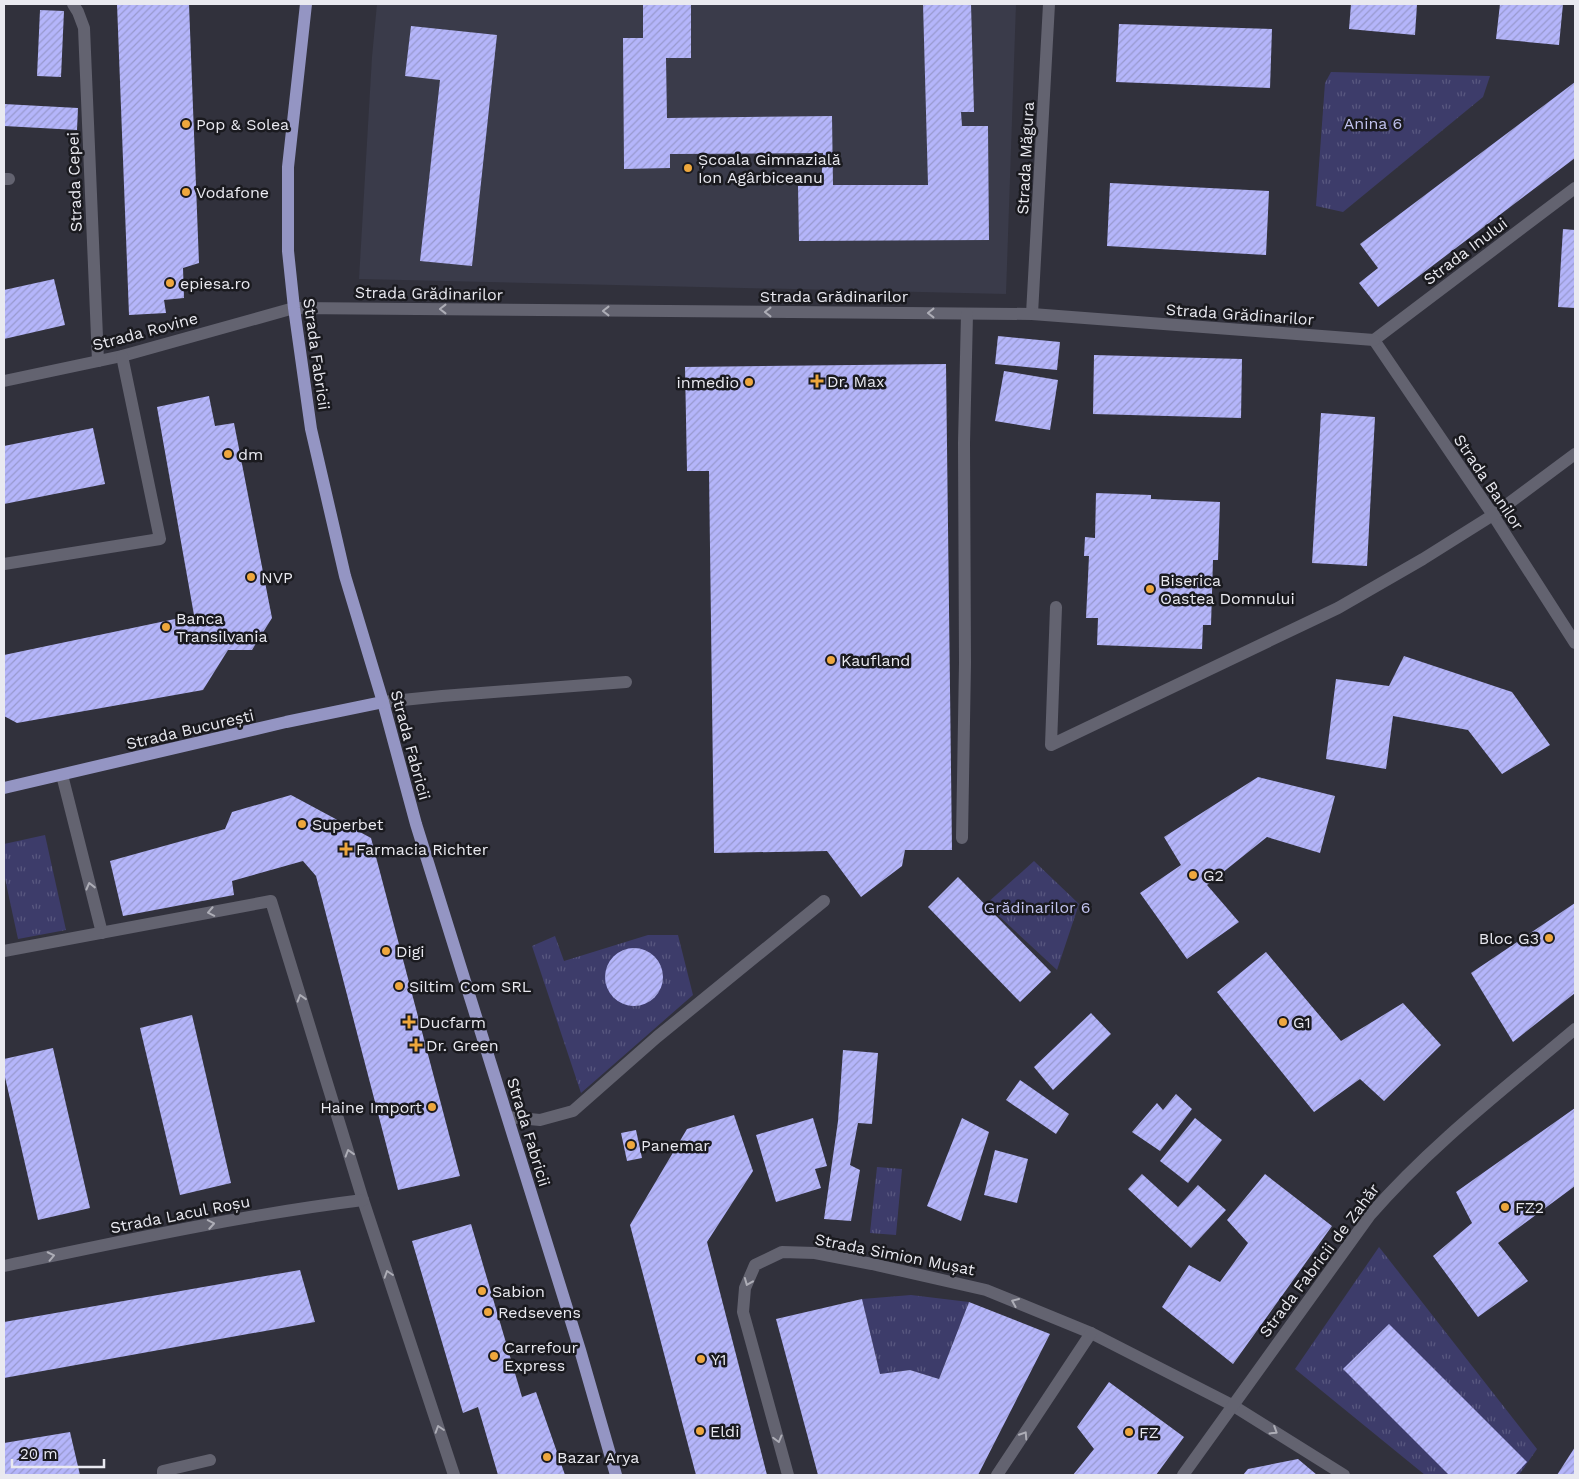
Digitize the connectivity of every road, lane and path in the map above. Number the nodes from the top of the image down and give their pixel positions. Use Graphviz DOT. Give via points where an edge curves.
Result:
graph roads {
  1 [pos="73,4"];
  2 [pos="306,4"];
  3 [pos="1049,4"];
  4 [pos="1575,188"];
  5 [pos="294,308"];
  6 [pos="967,314"];
  7 [pos="1032,314"];
  8 [pos="1374,340"];
  9 [pos="122,356"];
  10 [pos="98,361"];
  11 [pos="4,381"];
  12 [pos="1575,454"];
  13 [pos="1492,515"];
  14 [pos="4,564"];
  15 [pos="1056,607"];
  16 [pos="1575,643"];
  17 [pos="626,682"];
  18 [pos="383,702"];
  19 [pos="62,775"];
  20 [pos="4,788"];
  21 [pos="962,838"];
  22 [pos="824,900"];
  23 [pos="102,933"];
  24 [pos="4,951"];
  25 [pos="1575,1029"];
  26 [pos="508,1117"];
  27 [pos="363,1200"];
  28 [pos="4,1266"];
  29 [pos="1091,1333"];
  30 [pos="1232,1405"];
  31 [pos="210,1460"];
  32 [pos="163,1475"];
  33 [pos="454,1475"];
  34 [pos="616,1475"];
  35 [pos="788,1475"];
  36 [pos="997,1475"];
  37 [pos="1183,1475"];
  38 [pos="1344,1475"];
  1 -- 10 [label="street, Strada Cepei" via="84,28"];
  2 -- 5 [label="main road, Strada Fabricii" via="288,167 288,251"];
  3 -- 7 [label="street, Strada Măgura"];
  4 -- 8 [label="street, Strada Inului"];
  6 -- 5 [label="street, Strada Grădinarilor, one-way"];
  5 -- 9 [label="street, Strada Rovine"];
  5 -- 18 [label="main road, Strada Fabricii" via="311,429 346,576"];
  6 -- 7 [label="street, Strada Grădinarilor"];
  6 -- 21 [label="street"];
  7 -- 8 [label="street, Strada Grădinarilor"];
  8 -- 13 [label="street, Strada Banilor"];
  9 -- 10 [label="street, Strada Rovine"];
  9 -- 14 [label="street" via="160,539"];
  10 -- 11 [label="street, Strada Rovine"];
  12 -- 13 [label="street"];
  13 -- 15 [label="street" via="1338,608 1051,744"];
  13 -- 16 [label="street, Strada Banilor"];
  17 -- 18 [label="street"];
  18 -- 19 [label="main road, Strada București"];
  18 -- 26 [label="main road, Strada Fabricii" via="416,824"];
  19 -- 20 [label="main road, Strada București"];
  23 -- 19 [label="street, one-way"];
  22 -- 26 [label="street" via="657,1036 573,1112 540,1120"];
  23 -- 24 [label="street"];
  27 -- 23 [label="street, one-way" via="271,901"];
  25 -- 30 [label="street, Strada Fabricii de Zahăr" via="1410,1170 1370,1215"];
  26 -- 34 [label="main road, Strada Fabricii"];
  28 -- 27 [label="street, Strada Lacul Roșu, one-way" via="164,1232"];
  33 -- 27 [label="street, one-way"];
  29 -- 30 [label="street, Strada Simion Mușat"];
  29 -- 35 [label="street, Strada Simion Mușat, one-way" via="986,1290 824,1255 782,1252 755,1265 744,1288 744,1312"];
  36 -- 29 [label="street, one-way"];
  30 -- 37 [label="street, Strada Fabricii de Zahăr"];
  30 -- 38 [label="street, Strada Simion Mușat, one-way"];
  31 -- 32 [label="street" via="162,1471"];
}
